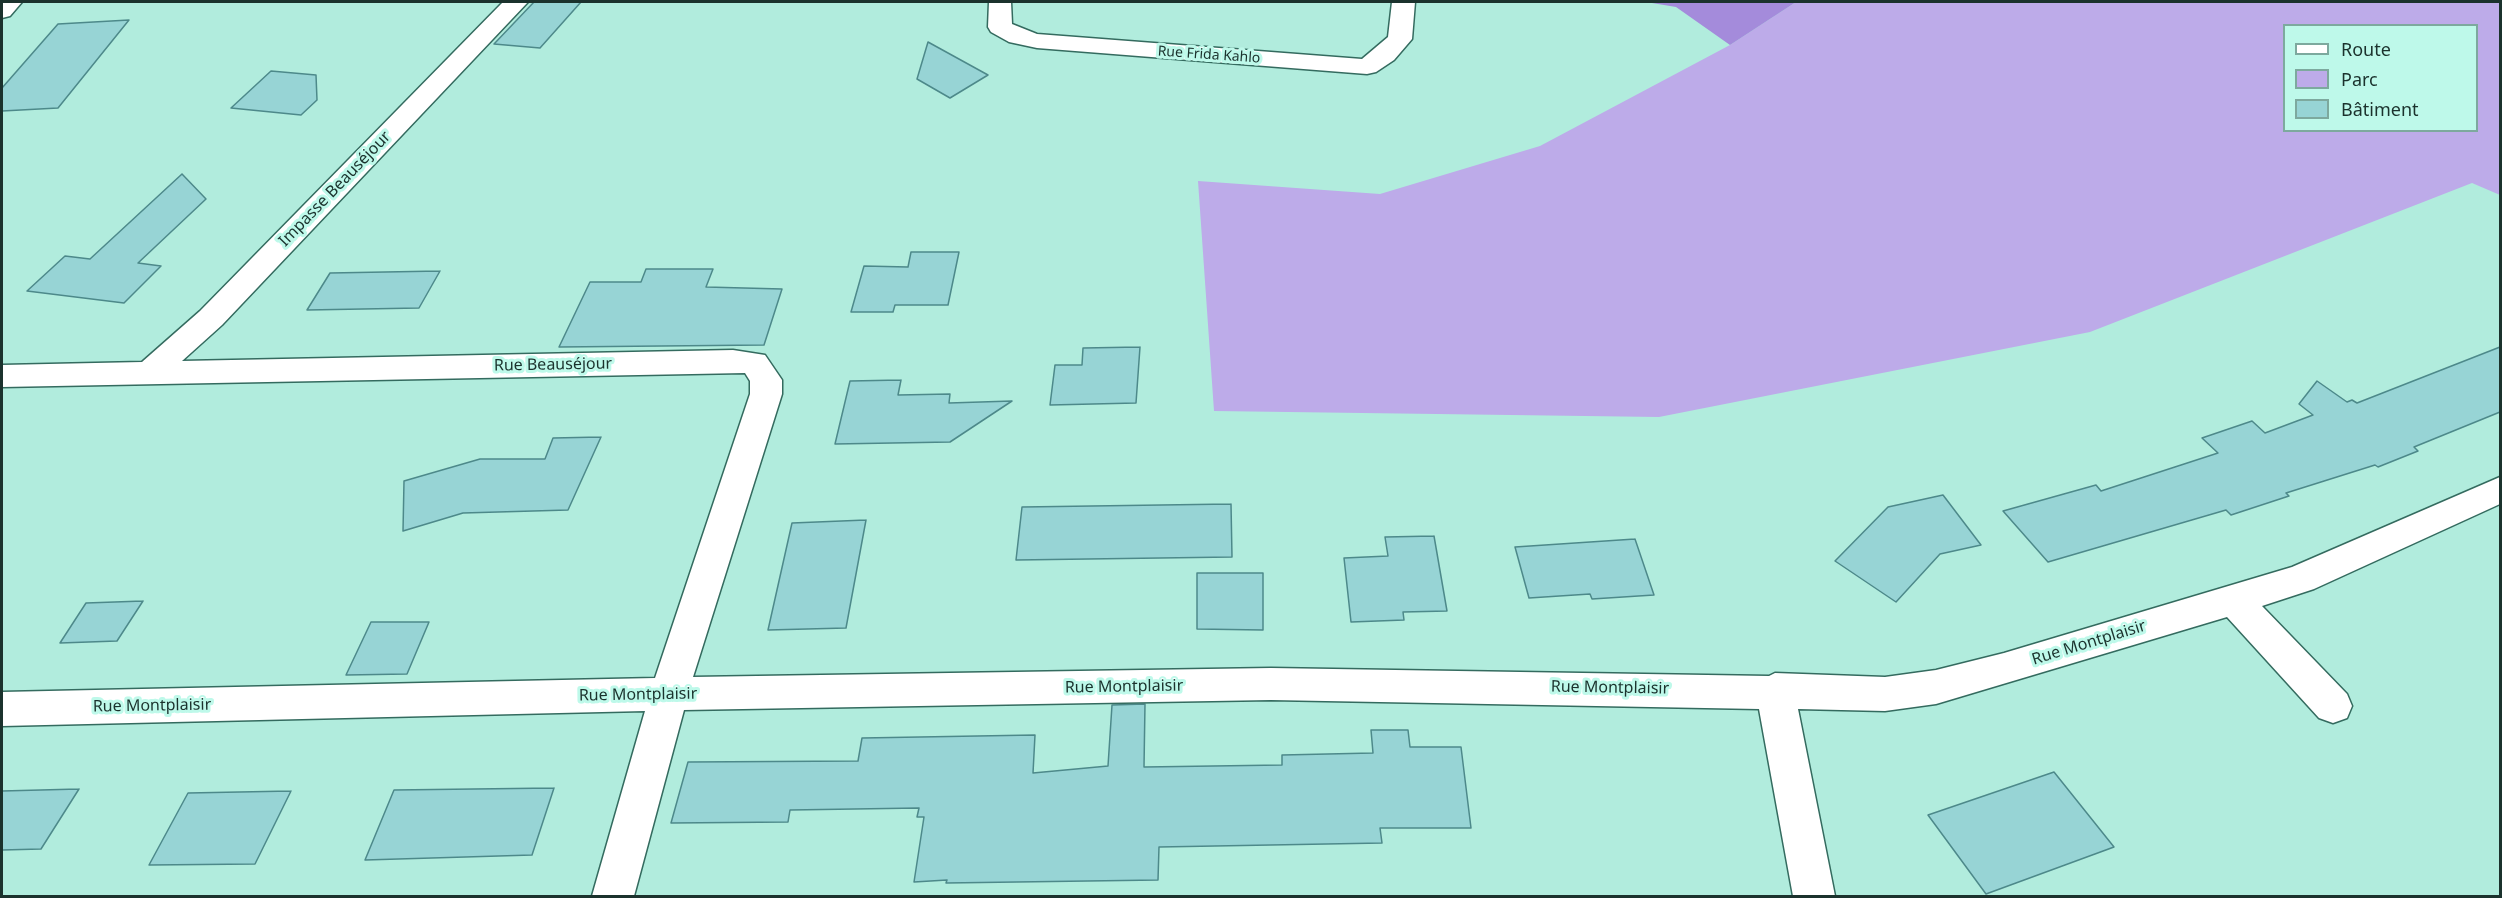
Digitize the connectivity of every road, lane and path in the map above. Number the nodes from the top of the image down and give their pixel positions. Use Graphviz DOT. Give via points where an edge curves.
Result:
graph roads {
  1 [pos="10,2"];
  2 [pos="516,2"];
  3 [pos="1000,2"];
  4 [pos="1403,2"];
  5 [pos="2,11"];
  6 [pos="149,373"];
  7 [pos="2,376"];
  8 [pos="2500,490"];
  9 [pos="2234,600"];
  10 [pos="1775,690"];
  11 [pos="669,694"];
  12 [pos="2333,706"];
  13 [pos="2,709"];
  14 [pos="612,897"];
  15 [pos="1814,897"];
  1 -- 5 [label="street"];
  2 -- 6 [label="street, Impasse Beauséjour" via="210,318"];
  3 -- 4 [label="street, Rue Frida Kahlo" via="1000,27 1037,41 1367,67 1400,39"];
  6 -- 7 [label="street, Rue Beauséjour"];
  6 -- 11 [label="street, Rue Beauséjour" via="754,363 766,380 766,394"];
  8 -- 9 [label="street, Rue Montplaisir" via="2301,579"];
  9 -- 10 [label="street, Rue Montplaisir" via="1936,687 1885,694"];
  9 -- 12 [label="street"];
  10 -- 11 [label="street, Rue Montplaisir" via="1271,684"];
  10 -- 15 [label="street"];
  11 -- 13 [label="street, Rue Montplaisir"];
  11 -- 14 [label="street"];
}
